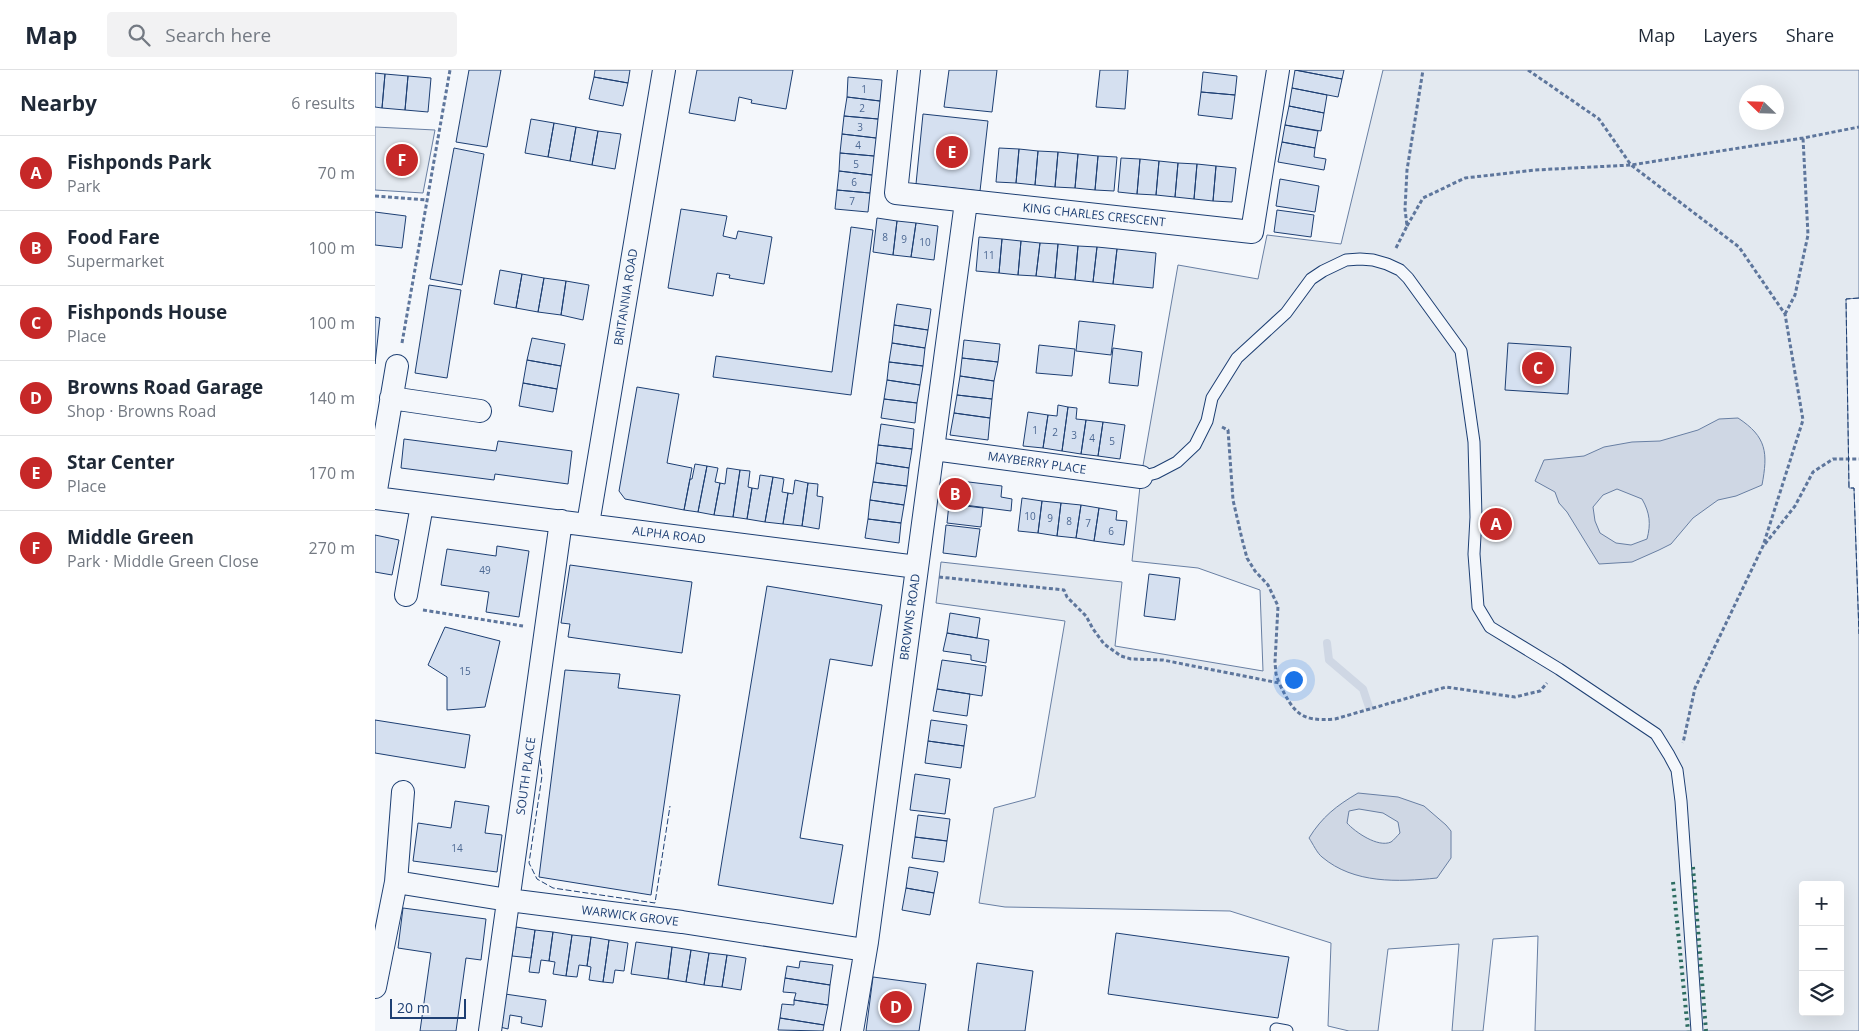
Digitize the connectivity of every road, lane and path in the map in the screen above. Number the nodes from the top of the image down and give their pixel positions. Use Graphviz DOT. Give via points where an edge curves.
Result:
graph roads {
  1 [pos="450,70"];
  2 [pos="664,70"];
  3 [pos="909,70"];
  4 [pos="1278,70"];
  5 [pos="1423,70"];
  6 [pos="1528,70"];
  7 [pos="1859,126"];
  8 [pos="1803,138"];
  9 [pos="1631,165"];
  10 [pos="375,196"];
  11 [pos="427,200"];
  12 [pos="965,202"];
  13 [pos="1407,226"];
  14 [pos="1387,264"];
  15 [pos="1785,314"];
  16 [pos="397,366"];
  17 [pos="391,398"];
  18 [pos="480,411"];
  19 [pos="1207,421"];
  20 [pos="934,449"];
  21 [pos="1859,459"];
  22 [pos="1141,477"];
  23 [pos="375,497"];
  24 [pos="422,505"];
  25 [pos="561,521"];
  26 [pos="588,524"];
  27 [pos="1763,546"];
  28 [pos="917,567"];
  29 [pos="406,595"];
  30 [pos="547,630"];
  31 [pos="1559,669"];
  32 [pos="1279,683"];
  33 [pos="1677,770"];
  34 [pos="403,792"];
  35 [pos="396,882"];
  36 [pos="509,900"];
  37 [pos="865,950"];
  38 [pos="375,987"];
  39 [pos="491,1031"];
  40 [pos="852,1031"];
  41 [pos="1697,1031"];
  1 -- 11 [label="path"];
  2 -- 26 [label="street, BRITANNIA ROAD"];
  3 -- 12 [label="street, KING CHARLES CRESCENT" via="896,193"];
  4 -- 12 [label="street, KING CHARLES CRESCENT" via="1252,232"];
  5 -- 13 [label="path" via="1407,170"];
  6 -- 9 [label="path" via="1599,119"];
  7 -- 8 [label="path"];
  8 -- 9 [label="path"];
  8 -- 15 [label="path" via="1808,235 1795,295"];
  9 -- 13 [label="path" via="1535,170 1465,178 1423,198"];
  9 -- 15 [label="path" via="1739,247"];
  10 -- 11 [label="path"];
  11 -- 16 [label="path"];
  12 -- 20 [label="street, BROWNS ROAD"];
  13 -- 14 [label="path"];
  14 -- 19 [label="lane" via="1373,260 1346,260 1311,279 1286,313 1237,358 1212,398"];
  14 -- 31 [label="lane" via="1408,278 1461,351 1474,442 1474,554 1478,607 1490,627"];
  15 -- 27 [label="path" via="1803,420"];
  16 -- 17 [label="street"];
  17 -- 18 [label="street"];
  17 -- 23 [label="street"];
  19 -- 22 [label="lane" via="1195,446 1177,462 1156,474"];
  19 -- 32 [label="path" via="1228,430 1233,500 1241,540 1247,558 1268,585 1278,606 1275,662"];
  20 -- 22 [label="street, MAYBERRY PLACE"];
  20 -- 28 [label="street, BROWNS ROAD"];
  21 -- 27 [label="path" via="1833,459 1813,472 1795,506"];
  23 -- 24 [label="street, ALPHA ROAD"];
  24 -- 25 [label="street, ALPHA ROAD"];
  24 -- 29 [label="street"];
  25 -- 26 [label="street, ALPHA ROAD"];
  25 -- 30 [label="street, SOUTH PLACE"];
  26 -- 28 [label="street, ALPHA ROAD"];
  27 -- 33 [label="path" via="1695,688"];
  28 -- 32 [label="path" via="939,577 1064,590 1104,644 1121,656 1163,660"];
  28 -- 37 [label="street, BROWNS ROAD"];
  29 -- 30 [label="path" via="419,609"];
  30 -- 36 [label="street, SOUTH PLACE"];
  31 -- 32 [label="path" via="1540,691 1515,696 1446,687 1335,719 1318,720 1302,716"];
  31 -- 33 [label="lane" via="1656,734"];
  33 -- 41 [label="lane"];
  34 -- 35 [label="street"];
  35 -- 36 [label="street, WARWICK GROVE"];
  35 -- 38 [label="street"];
  36 -- 37 [label="street, WARWICK GROVE"];
  36 -- 39 [label="street, SOUTH PLACE"];
  37 -- 40 [label="street, BROWNS ROAD"];
}
